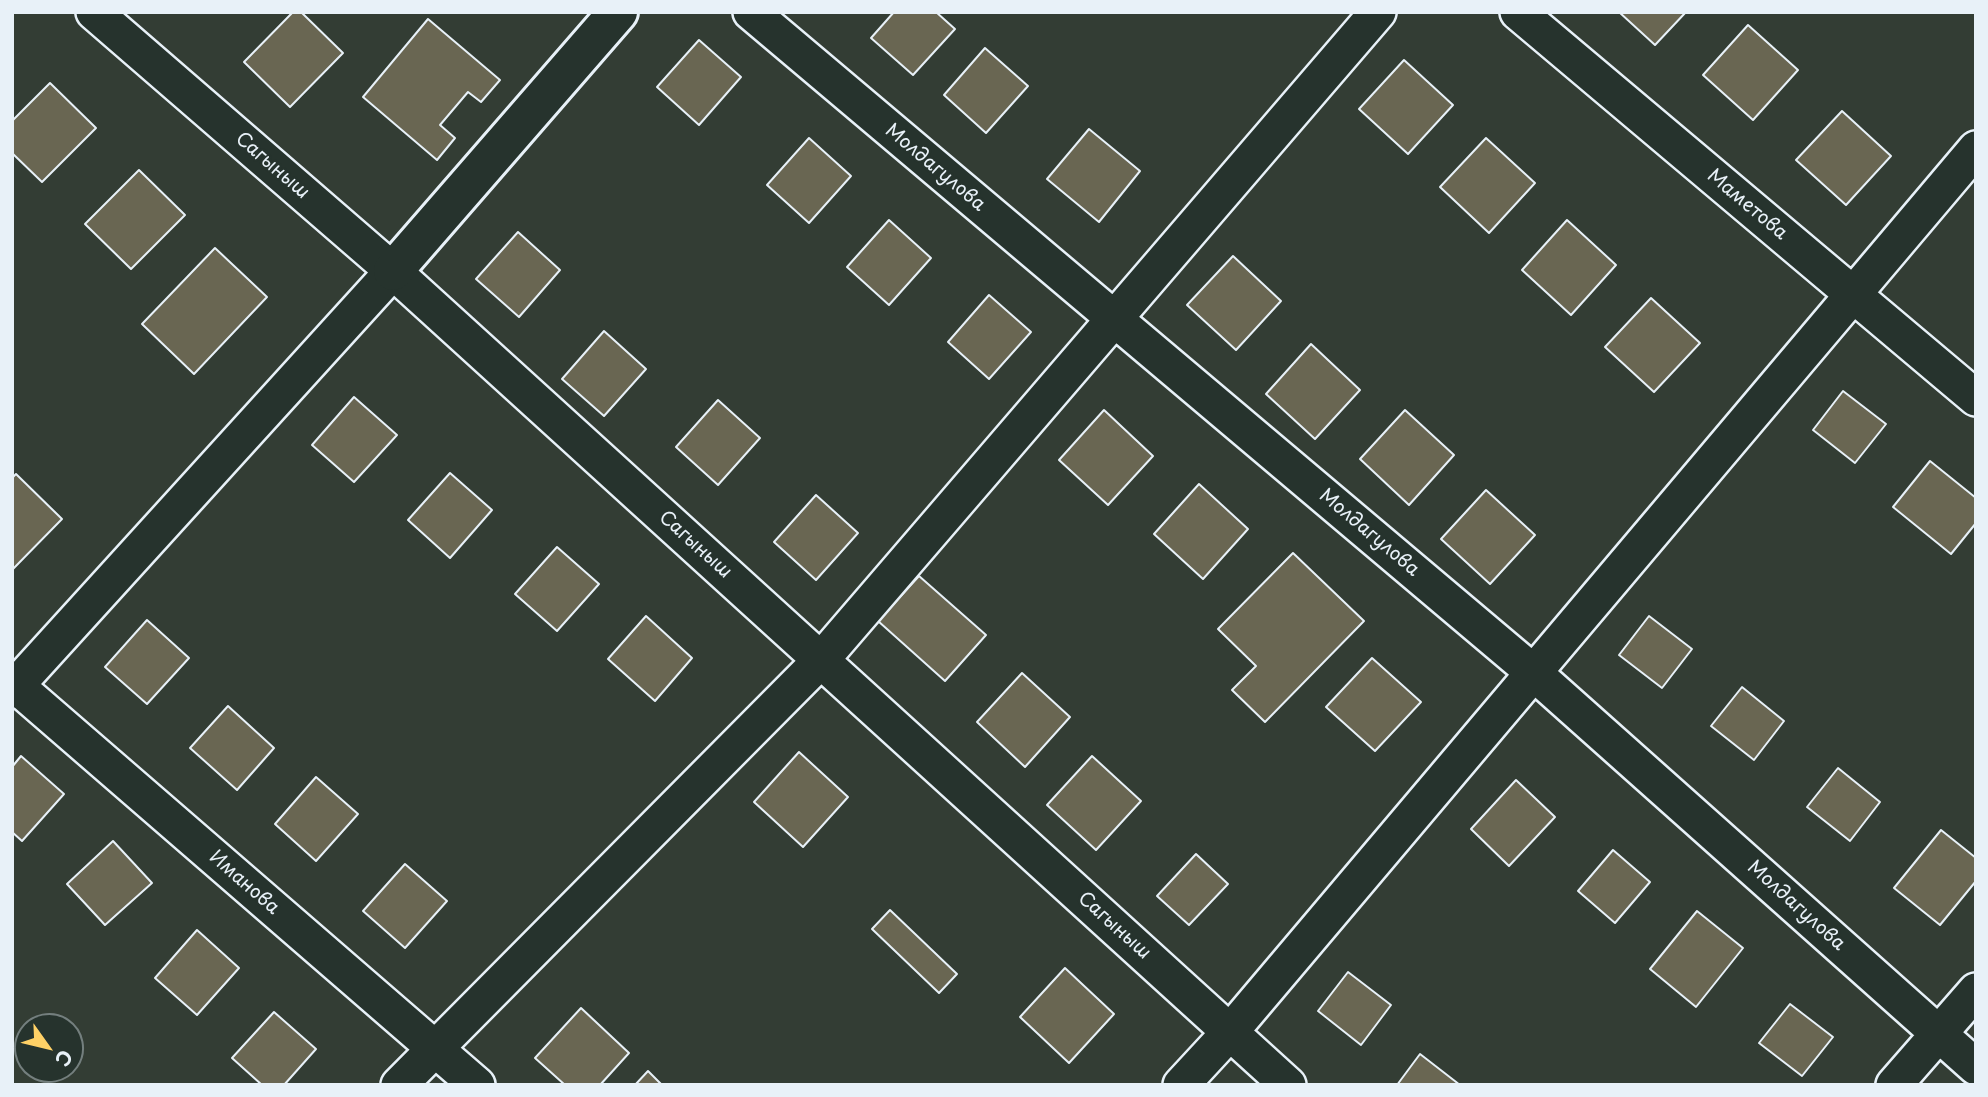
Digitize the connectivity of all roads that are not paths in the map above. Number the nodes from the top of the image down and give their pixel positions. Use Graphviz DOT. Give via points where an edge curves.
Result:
graph roads {
  1 [pos="94,12"];
  2 [pos="618,12"];
  3 [pos="751,12"];
  4 [pos="1378,12"];
  5 [pos="1518,12"];
  6 [pos="1976,149"];
  7 [pos="393,271"];
  8 [pos="1852,293"];
  9 [pos="1115,319"];
  10 [pos="1976,398"];
  11 [pos="821,660"];
  12 [pos="1534,673"];
  13 [pos="14,686"];
  14 [pos="1976,991"];
  15 [pos="1230,1032"];
  16 [pos="1939,1034"];
  17 [pos="434,1048"];
  18 [pos="1976,1067"];
  19 [pos="399,1085"];
  20 [pos="477,1085"];
  21 [pos="1181,1085"];
  22 [pos="1288,1085"];
  23 [pos="1894,1085"];
  1 -- 7 [label="street, Сагыныш"];
  2 -- 7 [label="street"];
  3 -- 9 [label="street, Молдагулова"];
  4 -- 9 [label="street"];
  5 -- 8 [label="street, Маметова"];
  6 -- 8 [label="street"];
  7 -- 11 [label="street, Сагыныш"];
  7 -- 13 [label="street"];
  8 -- 10 [label="street, Маметова"];
  8 -- 12 [label="street"];
  9 -- 11 [label="street"];
  9 -- 12 [label="street, Молдагулова"];
  11 -- 15 [label="street, Сагыныш"];
  11 -- 17 [label="street"];
  12 -- 15 [label="street"];
  12 -- 16 [label="street, Молдагулова"];
  13 -- 17 [label="street, Иманова"];
  14 -- 16 [label="street"];
  15 -- 21 [label="street"];
  15 -- 22 [label="street, Сагыныш"];
  16 -- 18 [label="street, Молдагулова"];
  16 -- 23 [label="street"];
  17 -- 19 [label="street"];
  17 -- 20 [label="street, Иманова"];
}
